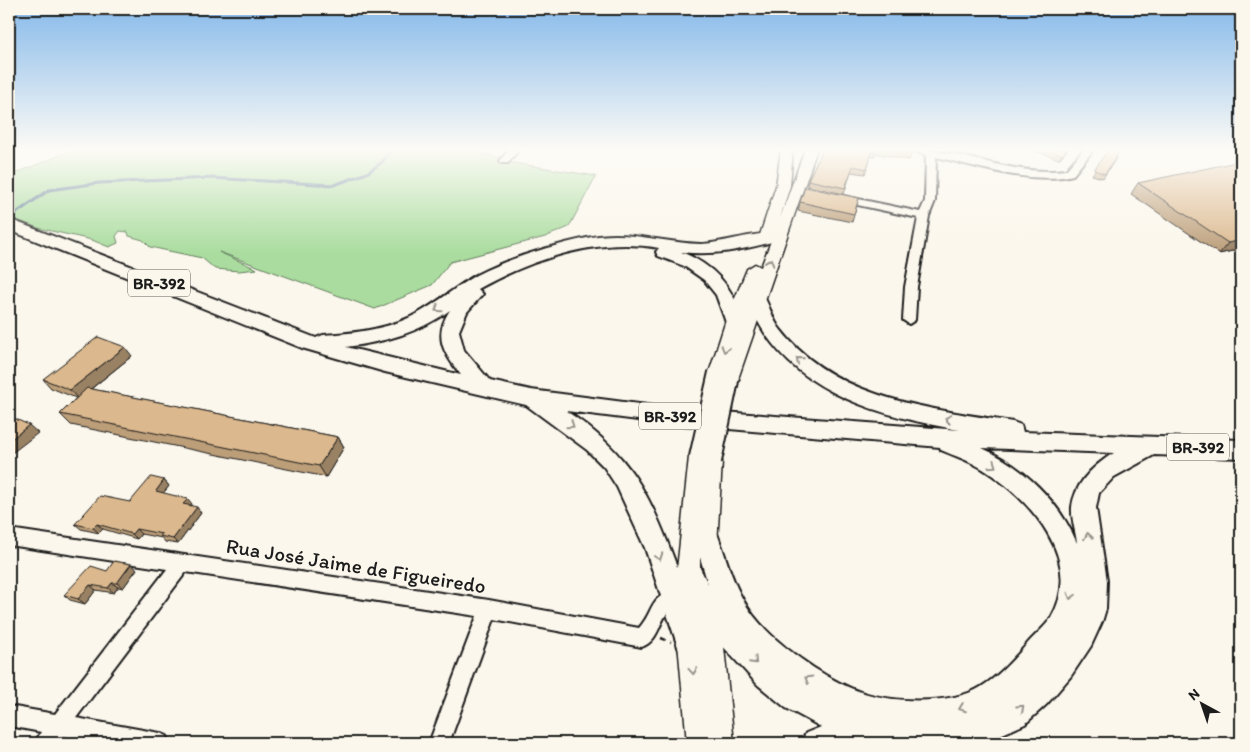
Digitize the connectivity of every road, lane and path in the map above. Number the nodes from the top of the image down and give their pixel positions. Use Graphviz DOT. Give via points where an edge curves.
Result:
graph roads {
  1 [pos="794,184"];
  2 [pos="796,184"];
  3 [pos="930,184"];
  4 [pos="795,188"];
  5 [pos="824,194"];
  6 [pos="924,216"];
  7 [pos="9,224"];
  8 [pos="766,238"];
  9 [pos="681,247"];
  10 [pos="746,308"];
  11 [pos="909,320"];
  12 [pos="309,343"];
  13 [pos="484,387"];
  14 [pos="530,398"];
  15 [pos="933,438"];
  16 [pos="1082,443"];
  17 [pos="1155,446"];
  18 [pos="1241,449"];
  19 [pos="705,459"];
  20 [pos="705,534"];
  21 [pos="9,537"];
  22 [pos="183,562"];
  23 [pos="688,570"];
  24 [pos="674,598"];
  25 [pos="489,609"];
  26 [pos="709,612"];
  27 [pos="659,637"];
  28 [pos="682,643"];
  29 [pos="9,716"];
  30 [pos="60,724"];
  31 [pos="874,733"];
  32 [pos="45,743"];
  33 [pos="160,743"];
  34 [pos="438,743"];
  35 [pos="700,743"];
  36 [pos="721,743"];
  37 [pos="816,743"];
  1 -- 4 [label="main road"];
  2 -- 4 [label="main road"];
  3 -- 6 [label="street" via="930,201"];
  4 -- 8 [label="main road"];
  10 -- 4 [label="main road, one-way"];
  5 -- 6 [label="street"];
  6 -- 11 [label="street" via="911,288"];
  7 -- 12 [label="highway, BR-392"];
  8 -- 9 [label="highway" via="719,248"];
  8 -- 10 [label="main road"];
  9 -- 10 [label="highway" via="714,267"];
  9 -- 12 [label="highway, one-way" via="633,238 601,240 566,249 490,275 417,322 402,328 358,340"];
  10 -- 13 [label="highway" via="730,302 719,284 691,262 645,247 623,246 595,251 500,281 476,293 460,308 450,325 451,343 459,358"];
  16 -- 10 [label="highway, one-way" via="875,403 818,375 784,347 768,325"];
  10 -- 19 [label="main road, bridge" via="724,374"];
  12 -- 13 [label="highway, BR-392" via="384,365"];
  13 -- 14 [label="highway, BR-392"];
  14 -- 15 [label="highway, BR-392" via="670,416"];
  14 -- 24 [label="highway, one-way" via="576,428 611,460 637,499"];
  15 -- 16 [label="highway, BR-392"];
  15 -- 20 [label="highway, one-way" via="990,462 1025,489 1048,513 1064,538 1074,564 1073,591 1061,626 1017,676 990,698 954,712 911,716 849,703 790,669 745,626 724,594"];
  16 -- 17 [label="highway, BR-392"];
  17 -- 18 [label="highway, BR-392"];
  31 -- 17 [label="highway, one-way" via="929,737 985,728 1014,715 1054,678 1079,640 1092,611 1095,577 1084,508 1089,491 1107,467"];
  19 -- 20 [label="main road"];
  19 -- 23 [label="main road"];
  20 -- 26 [label="main road"];
  21 -- 22 [label="street, Rua José Jaime de Figueiredo"];
  22 -- 25 [label="street, Rua José Jaime de Figueiredo"];
  22 -- 30 [label="street"];
  23 -- 26 [label="highway"];
  23 -- 28 [label="main road"];
  24 -- 25 [label="street, Rua José Jaime de Figueiredo" via="665,600 650,633 642,638"];
  24 -- 28 [label="highway"];
  25 -- 34 [label="street"];
  26 -- 31 [label="highway, one-way" via="768,675 796,698 839,721"];
  26 -- 36 [label="main road"];
  27 -- 28 [label="path"];
  28 -- 35 [label="main road, one-way"];
  29 -- 30 [label="street"];
  30 -- 32 [label="street"];
  30 -- 33 [label="street"];
  31 -- 37 [label="highway"];
}
